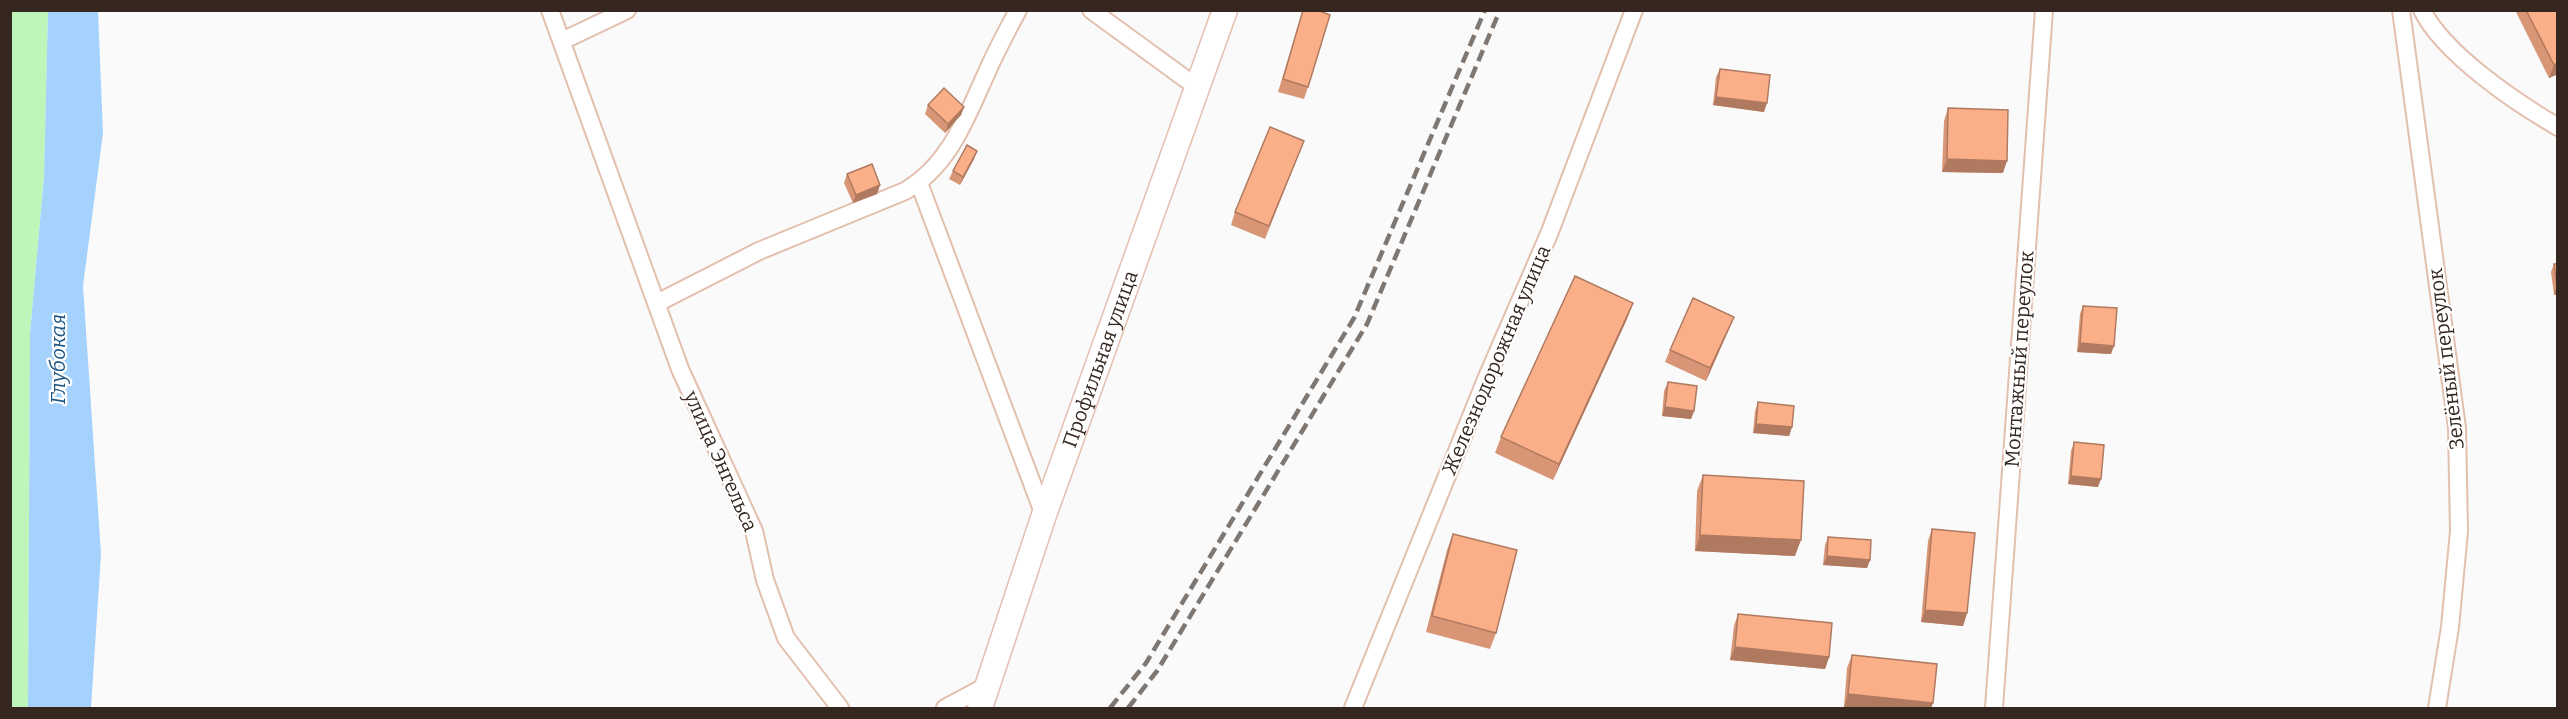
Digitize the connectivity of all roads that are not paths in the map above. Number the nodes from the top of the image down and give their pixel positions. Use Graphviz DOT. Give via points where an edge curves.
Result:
graph roads {
  1 [pos="550,10"];
  2 [pos="627,10"];
  3 [pos="1018,10"];
  4 [pos="1091,10"];
  5 [pos="1225,10"];
  6 [pos="1634,10"];
  7 [pos="2044,10"];
  8 [pos="2401,10"];
  9 [pos="2422,10"];
  10 [pos="562,41"];
  11 [pos="1198,88"];
  12 [pos="2558,127"];
  13 [pos="919,183"];
  14 [pos="657,303"];
  15 [pos="1044,515"];
  16 [pos="983,697"];
  17 [pos="840,708"];
  18 [pos="945,708"];
  19 [pos="1353,708"];
  20 [pos="1994,708"];
  21 [pos="2437,708"];
  1 -- 10 [label="street, улица Энгельса"];
  2 -- 10 [label="street"];
  3 -- 13 [label="street" via="998,46 970,114 938,164"];
  4 -- 11 [label="street"];
  5 -- 11 [label="main road, Профильная улица"];
  6 -- 19 [label="street, Железнодорожная улица" via="1549,234"];
  7 -- 20 [label="street, Монтажный переулок"];
  8 -- 21 [label="street, Зелёный переулок" via="2457,428 2459,531"];
  9 -- 12 [label="street" via="2430,26 2486,78"];
  10 -- 14 [label="street, улица Энгельса"];
  11 -- 15 [label="main road, Профильная улица"];
  13 -- 14 [label="street" via="759,251"];
  13 -- 15 [label="street"];
  14 -- 17 [label="street, улица Энгельса" via="680,369 754,531 765,580 786,638"];
  15 -- 16 [label="main road, Профильная улица"];
  16 -- 18 [label="street"];
}
